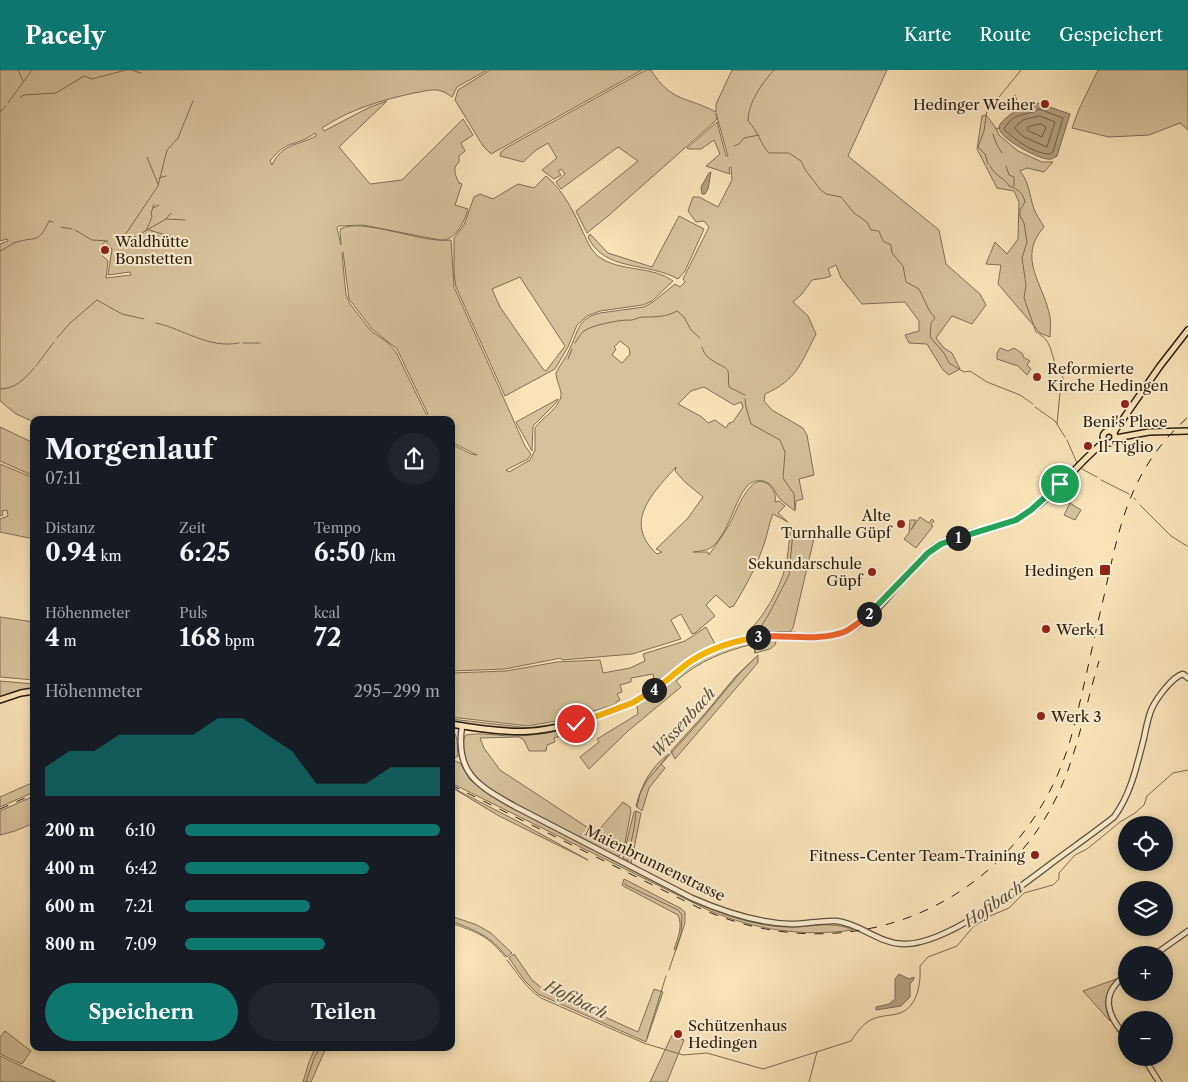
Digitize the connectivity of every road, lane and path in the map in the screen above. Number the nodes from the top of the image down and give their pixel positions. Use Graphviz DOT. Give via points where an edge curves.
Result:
graph roads {
  1 [pos="1188,330"];
  2 [pos="1188,430"];
  3 [pos="1115,435"];
  4 [pos="1104,441"];
  5 [pos="1188,678"];
  6 [pos="30,692"];
  7 [pos="0,700"];
  8 [pos="455,725"];
  9 [pos="462,726"];
  10 [pos="1188,931"];
  11 [pos="1167,946"];
  12 [pos="1118,982"];
  13 [pos="1118,1027"];
  14 [pos="1149,1066"];
  15 [pos="1159,1082"];
  1 -- 3 [label="main road"];
  2 -- 3 [label="main road" via="1149,432 1122,438"];
  3 -- 4 [label="main road" via="1111,443"];
  3 -- 4 [label="main road" via="1105,432"];
  4 -- 9 [label="main road" via="1023,516 935,548 877,607 844,632 817,637 758,637 727,644 691,662 638,700 567,726 512,733"];
  5 -- 9 [label="street, Maienbrunnenstrasse" via="1180,675 1161,693 1151,709 1132,782 1122,807 1114,817 1005,898 936,937 911,944 885,941 838,922 798,924 760,920 726,912 692,898 523,811 487,789 470,774 463,762"];
  6 -- 7 [label="main road"];
  8 -- 9 [label="main road"];
  10 -- 11 [label="street"];
  12 -- 13 [label="street" via="1112,990 1109,1006"];
  14 -- 15 [label="street"];
}
